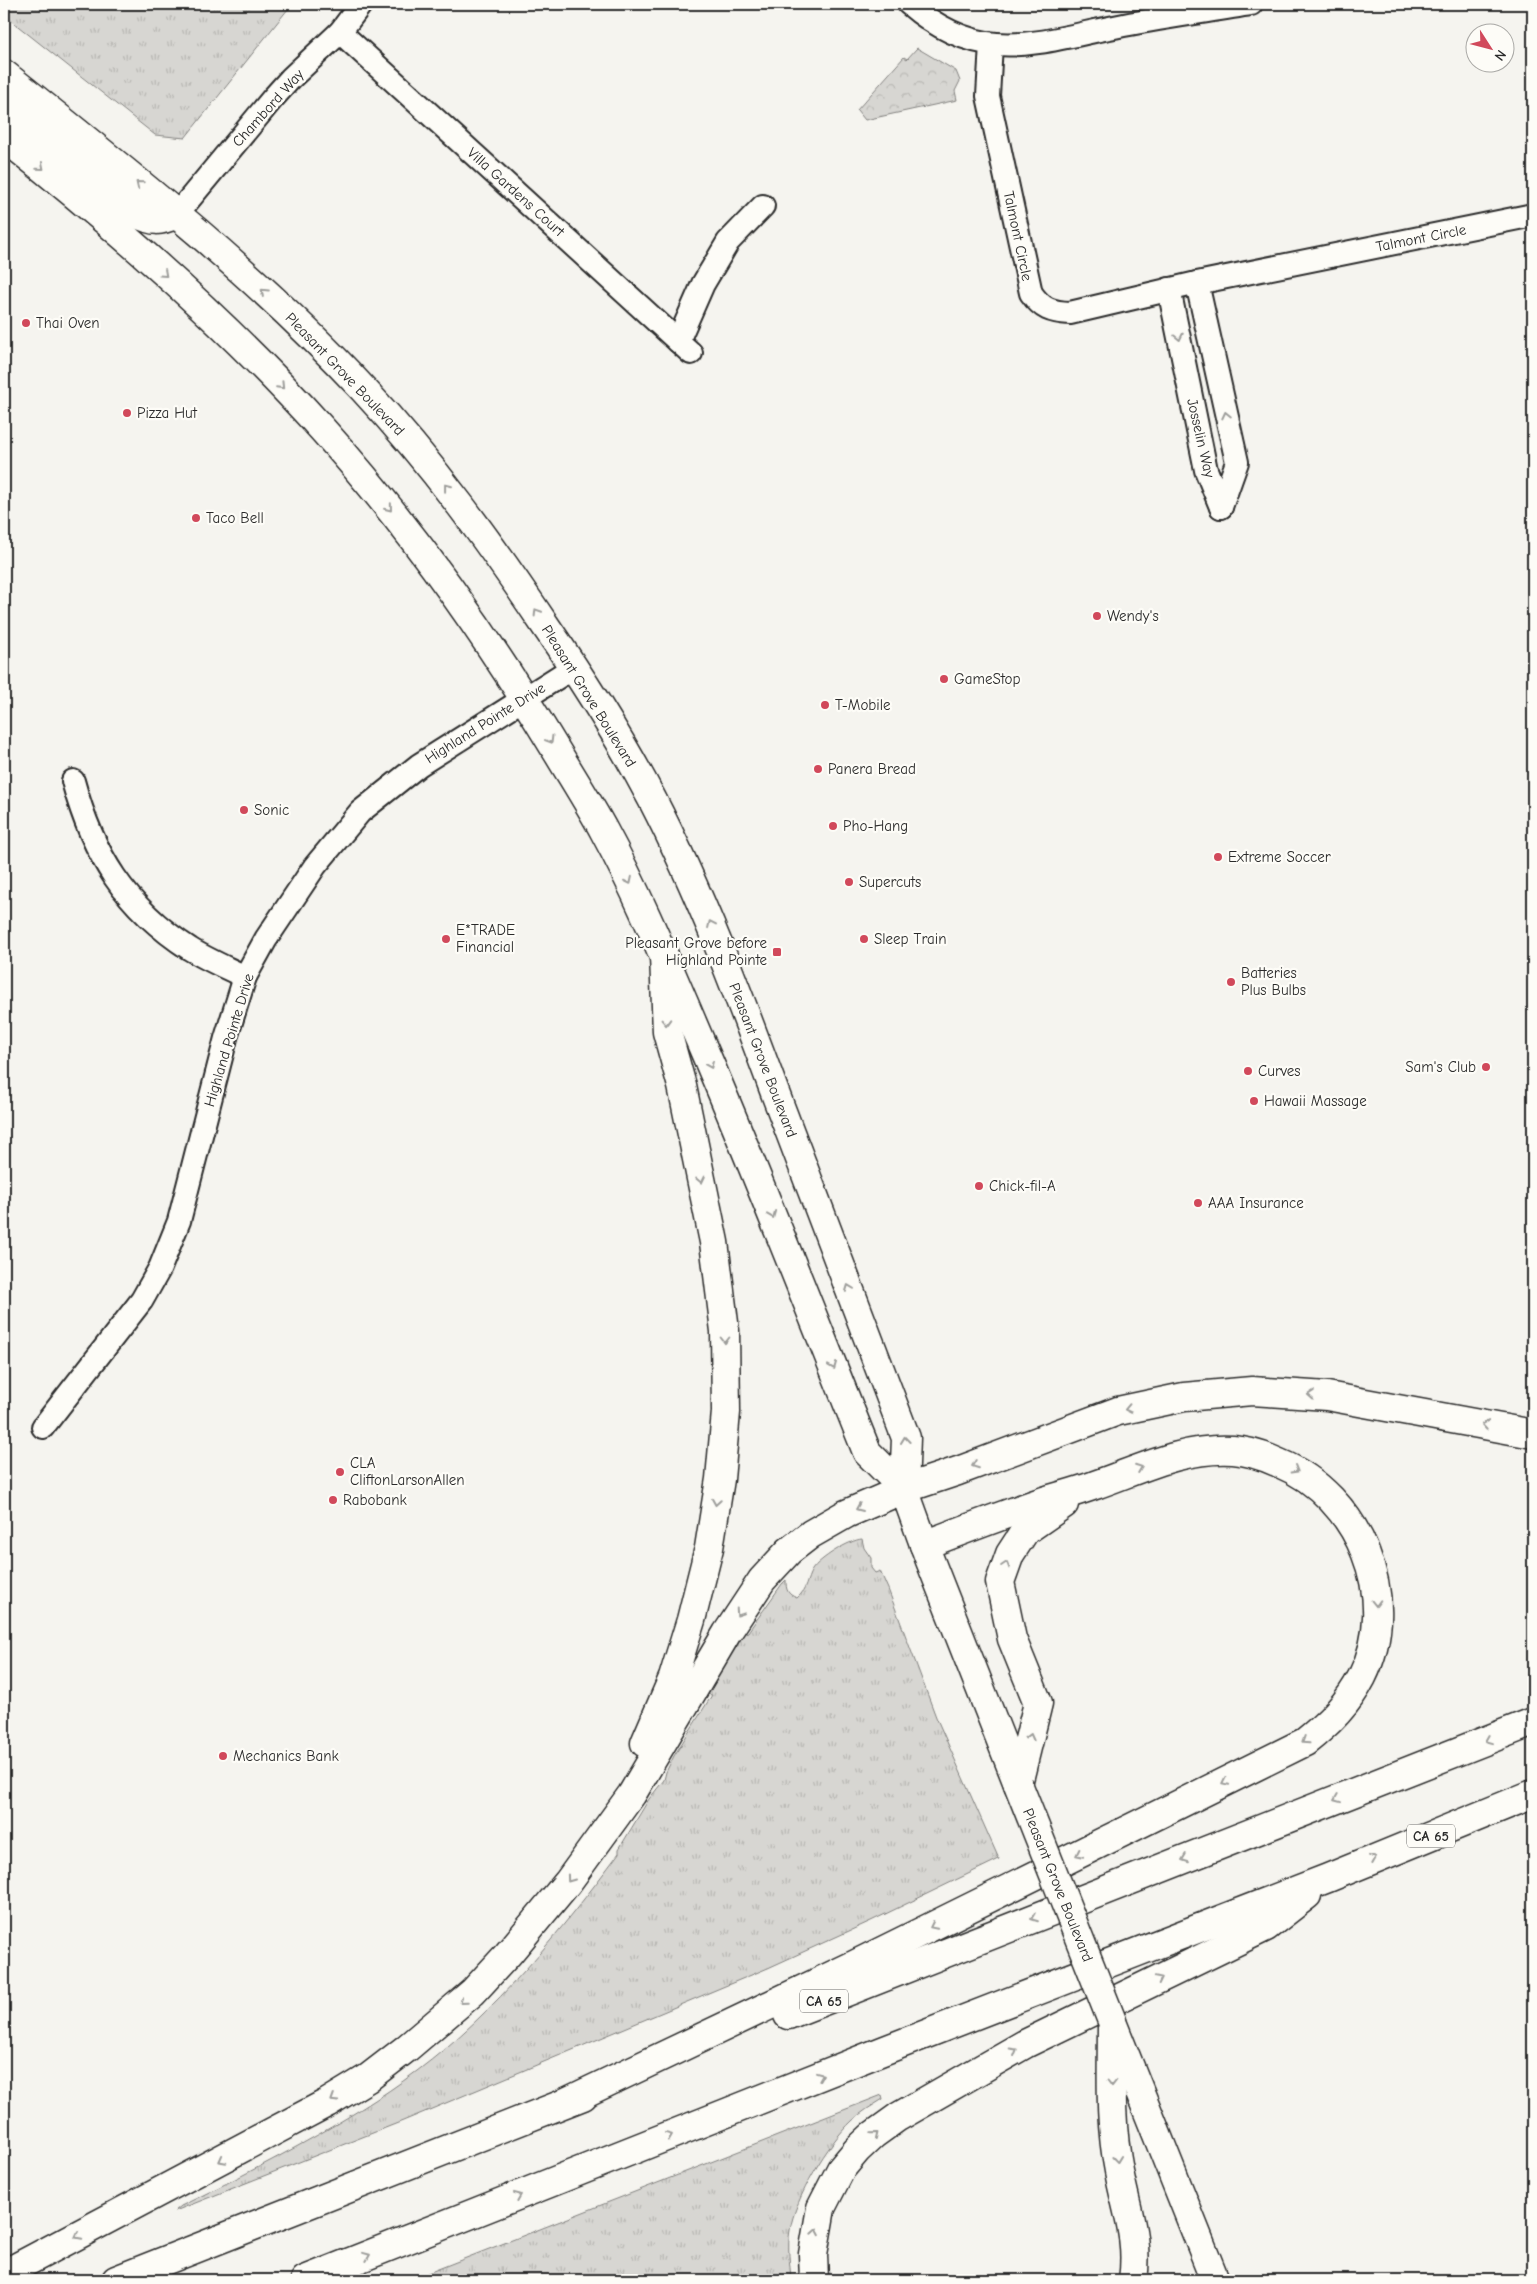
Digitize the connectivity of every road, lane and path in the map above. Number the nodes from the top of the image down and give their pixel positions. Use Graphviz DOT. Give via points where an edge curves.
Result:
graph roads {
  1 [pos="361,4"];
  2 [pos="909,4"];
  3 [pos="1251,4"];
  4 [pos="340,32"];
  5 [pos="990,44"];
  6 [pos="4,74"];
  7 [pos="4,107"];
  8 [pos="4,137"];
  9 [pos="763,206"];
  10 [pos="177,214"];
  11 [pos="1533,215"];
  12 [pos="1196,283"];
  13 [pos="1169,289"];
  14 [pos="574,667"];
  15 [pos="525,698"];
  16 [pos="73,781"];
  17 [pos="664,955"];
  18 [pos="245,977"];
  19 [pos="42,1427"];
  20 [pos="1533,1434"];
  21 [pos="1094,1486"];
  22 [pos="904,1489"];
  23 [pos="924,1545"];
  24 [pos="1533,1722"];
  25 [pos="1018,1784"];
  26 [pos="1533,1794"];
  27 [pos="598,1839"];
  28 [pos="1328,1878"];
  29 [pos="1112,2021"];
  30 [pos="566,2102"];
  31 [pos="4,2274"];
  32 [pos="116,2280"];
  33 [pos="305,2280"];
  34 [pos="814,2280"];
  35 [pos="1133,2280"];
  36 [pos="1215,2280"];
  1 -- 4 [label="street, Chambord Way"];
  2 -- 5 [label="street" via="941,28"];
  3 -- 5 [label="street" via="1038,44"];
  4 -- 9 [label="street, Villa Gardens Court" via="684,347 704,284 728,242"];
  4 -- 10 [label="street, Chambord Way" via="291,78"];
  5 -- 13 [label="street, Talmont Circle" via="988,96 1031,293 1039,305 1051,312 1070,313"];
  10 -- 6 [label="main road, Pleasant Grove Boulevard, one-way"];
  7 -- 10 [label="main road" via="135,213 148,220 161,221"];
  8 -- 15 [label="main road, Pleasant Grove Boulevard, one-way" via="208,313 322,429 432,563"];
  14 -- 10 [label="main road, Pleasant Grove Boulevard, one-way" via="477,525 414,446 362,387 298,324"];
  11 -- 12 [label="street, Talmont Circle"];
  12 -- 13 [label="street, Talmont Circle"];
  13 -- 12 [label="street, Josselin Way, one-way" via="1206,470 1221,507 1237,462"];
  14 -- 15 [label="street, Highland Pointe Drive"];
  22 -- 14 [label="main road, Pleasant Grove Boulevard, one-way" via="906,1438 715,932 652,799"];
  15 -- 17 [label="main road, Pleasant Grove Boulevard, one-way" via="603,829"];
  15 -- 18 [label="street, Highland Pointe Drive" via="419,765 360,812 315,866 266,939"];
  16 -- 18 [label="street" via="81,812 94,842 121,889 171,936"];
  17 -- 22 [label="main road, Pleasant Grove Boulevard, one-way" via="867,1452"];
  17 -- 27 [label="main road, one-way" via="667,1032 682,1086 714,1242 725,1331 726,1412 709,1548 691,1620 673,1678"];
  18 -- 19 [label="street, Highland Pointe Drive" via="179,1222 160,1268 142,1300"];
  20 -- 22 [label="main road, one-way" via="1327,1396 1252,1391 1184,1397 1118,1411"];
  21 -- 23 [label="main road" via="1042,1501"];
  25 -- 21 [label="main road, one-way" via="1038,1703 1012,1639 1000,1582 1010,1554 1025,1531"];
  21 -- 30 [label="main road, one-way" via="1175,1456 1205,1449 1260,1454 1311,1479 1332,1498 1363,1543 1376,1595 1376,1624 1371,1651 1362,1676 1347,1702 1328,1724 1305,1742 852,1966"];
  22 -- 23 [label="main road, Pleasant Grove Boulevard"];
  22 -- 27 [label="main road, one-way" via="846,1514 811,1534 789,1551 762,1580 726,1632 632,1794"];
  23 -- 25 [label="main road, Pleasant Grove Boulevard"];
  24 -- 30 [label="main road, CA 65, one-way"];
  25 -- 29 [label="main road, Pleasant Grove Boulevard, bridge"];
  28 -- 26 [label="main road, CA 65, one-way"];
  27 -- 31 [label="main road, one-way" via="538,1920 473,1992 368,2078 296,2120"];
  33 -- 28 [label="main road, CA 65, one-way"];
  34 -- 28 [label="main road, one-way" via="812,2254 821,2208 841,2169 873,2136 898,2117 1026,2044 1266,1927"];
  29 -- 35 [label="main road, one-way" via="1112,2111 1119,2171 1135,2244"];
  29 -- 36 [label="main road, Pleasant Grove Boulevard"];
  30 -- 32 [label="main road, CA 65"];
}
